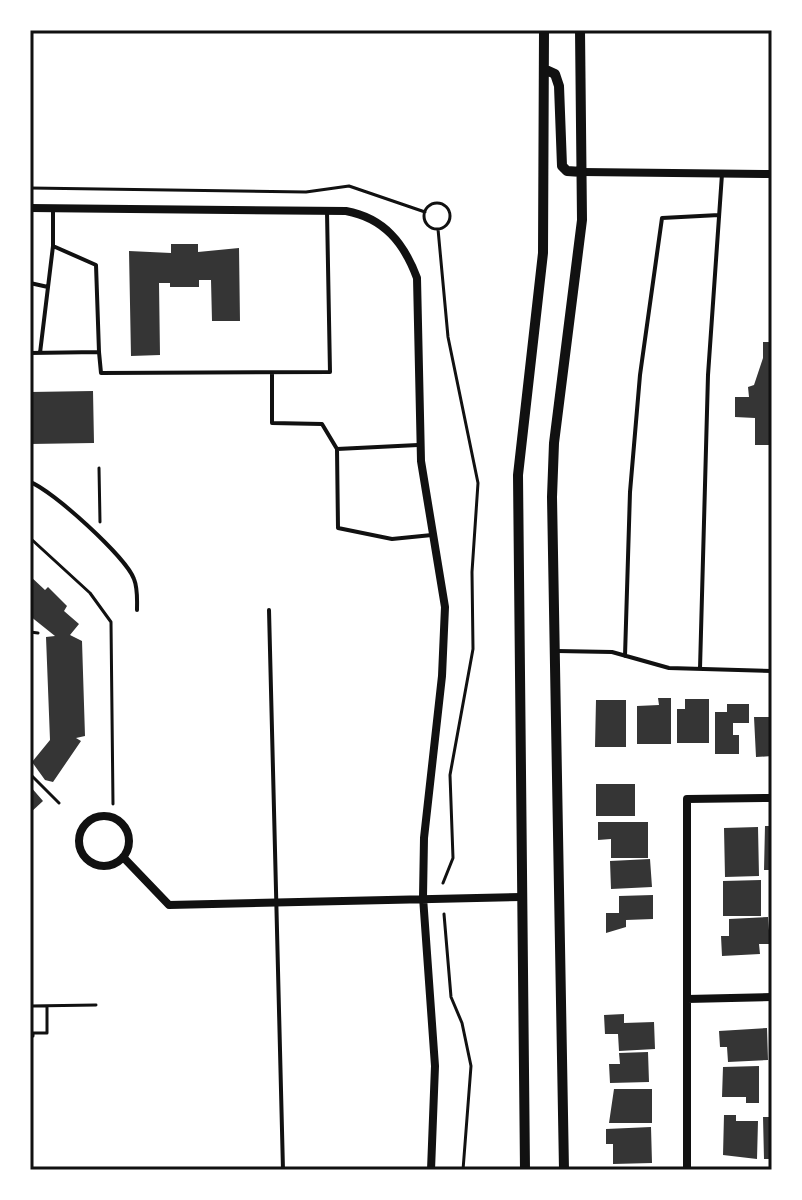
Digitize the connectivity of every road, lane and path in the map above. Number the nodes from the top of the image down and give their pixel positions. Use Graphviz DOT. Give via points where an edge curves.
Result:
graph roads {
  1 [pos="544,30"];
  2 [pos="580,30"];
  3 [pos="544,69"];
  4 [pos="582,172"];
  5 [pos="722,174"];
  6 [pos="772,174"];
  7 [pos="30,188"];
  8 [pos="30,208"];
  9 [pos="53,209"];
  10 [pos="327,210"];
  11 [pos="425,212"];
  12 [pos="719,215"];
  13 [pos="438,229"];
  14 [pos="53,246"];
  15 [pos="30,283"];
  16 [pos="48,287"];
  17 [pos="99,352"];
  18 [pos="30,353"];
  19 [pos="40,353"];
  20 [pos="272,373"];
  21 [pos="420,444"];
  22 [pos="337,449"];
  23 [pos="99,468"];
  24 [pos="30,482"];
  25 [pos="100,522"];
  26 [pos="432,535"];
  27 [pos="30,538"];
  28 [pos="137,610"];
  29 [pos="269,610"];
  30 [pos="30,632"];
  31 [pos="38,633"];
  32 [pos="555,651"];
  33 [pos="625,656"];
  34 [pos="700,669"];
  35 [pos="772,671"];
  36 [pos="30,774"];
  37 [pos="772,798"];
  38 [pos="59,803"];
  39 [pos="113,804"];
  40 [pos="123,857"];
  41 [pos="443,883"];
  42 [pos="423,897"];
  43 [pos="521,897"];
  44 [pos="276,900"];
  45 [pos="444,914"];
  46 [pos="772,997"];
  47 [pos="687,999"];
  48 [pos="96,1005"];
  49 [pos="30,1006"];
  50 [pos="47,1006"];
  51 [pos="33,1036"];
  52 [pos="283,1170"];
  53 [pos="431,1170"];
  54 [pos="463,1170"];
  55 [pos="525,1170"];
  56 [pos="564,1170"];
  57 [pos="687,1170"];
  1 -- 3 [label="street"];
  2 -- 4 [label="street"];
  3 -- 4 [label="street" via="555,74 559,86 562,166"];
  3 -- 43 [label="street" via="543,253 518,475"];
  4 -- 5 [label="street"];
  4 -- 32 [label="street" via="580,233 553,456"];
  5 -- 6 [label="street"];
  5 -- 12 [label="lane"];
  7 -- 11 [label="path" via="306,192 349,186"];
  8 -- 9 [label="street"];
  9 -- 10 [label="street"];
  9 -- 14 [label="lane"];
  10 -- 20 [label="lane" via="330,372"];
  10 -- 21 [label="street" via="374,220 402,244 410,259 417,291"];
  11 -- 13 [label="path" via="427,224"];
  11 -- 13 [label="path" via="434,203 446,206 449,222"];
  12 -- 33 [label="lane" via="662,218 630,492"];
  12 -- 34 [label="lane" via="708,375"];
  13 -- 41 [label="path" via="448,337 478,483 473,649 450,775 453,858"];
  14 -- 16 [label="lane"];
  14 -- 17 [label="lane" via="96,265"];
  15 -- 16 [label="lane"];
  16 -- 19 [label="lane"];
  17 -- 19 [label="lane"];
  17 -- 20 [label="lane" via="101,373"];
  18 -- 19 [label="lane"];
  20 -- 22 [label="lane" via="272,423 322,424"];
  21 -- 22 [label="lane"];
  21 -- 26 [label="street"];
  22 -- 26 [label="lane" via="338,528 392,539"];
  23 -- 25 [label="path"];
  24 -- 28 [label="lane" via="50,494 121,561 134,577"];
  26 -- 42 [label="street" via="445,638 428,780"];
  27 -- 39 [label="path" via="90,593 111,622"];
  29 -- 44 [label="lane"];
  30 -- 31 [label="path"];
  32 -- 33 [label="lane"];
  32 -- 56 [label="street"];
  33 -- 34 [label="lane" via="669,668"];
  34 -- 35 [label="lane"];
  36 -- 38 [label="path"];
  37 -- 47 [label="street" via="687,799"];
  40 -- 40 [label="street" via="129,841 117,820 101,816 86,823 79,837 87,859 101,866"];
  40 -- 44 [label="street" via="169,905"];
  42 -- 43 [label="street"];
  42 -- 44 [label="street"];
  42 -- 53 [label="street" via="435,1066"];
  43 -- 55 [label="street"];
  44 -- 52 [label="lane"];
  45 -- 54 [label="path" via="451,997 471,1066"];
  46 -- 47 [label="street"];
  47 -- 57 [label="street"];
  48 -- 50 [label="path"];
  49 -- 50 [label="path"];
  50 -- 51 [label="path" via="47,1033"];
}
